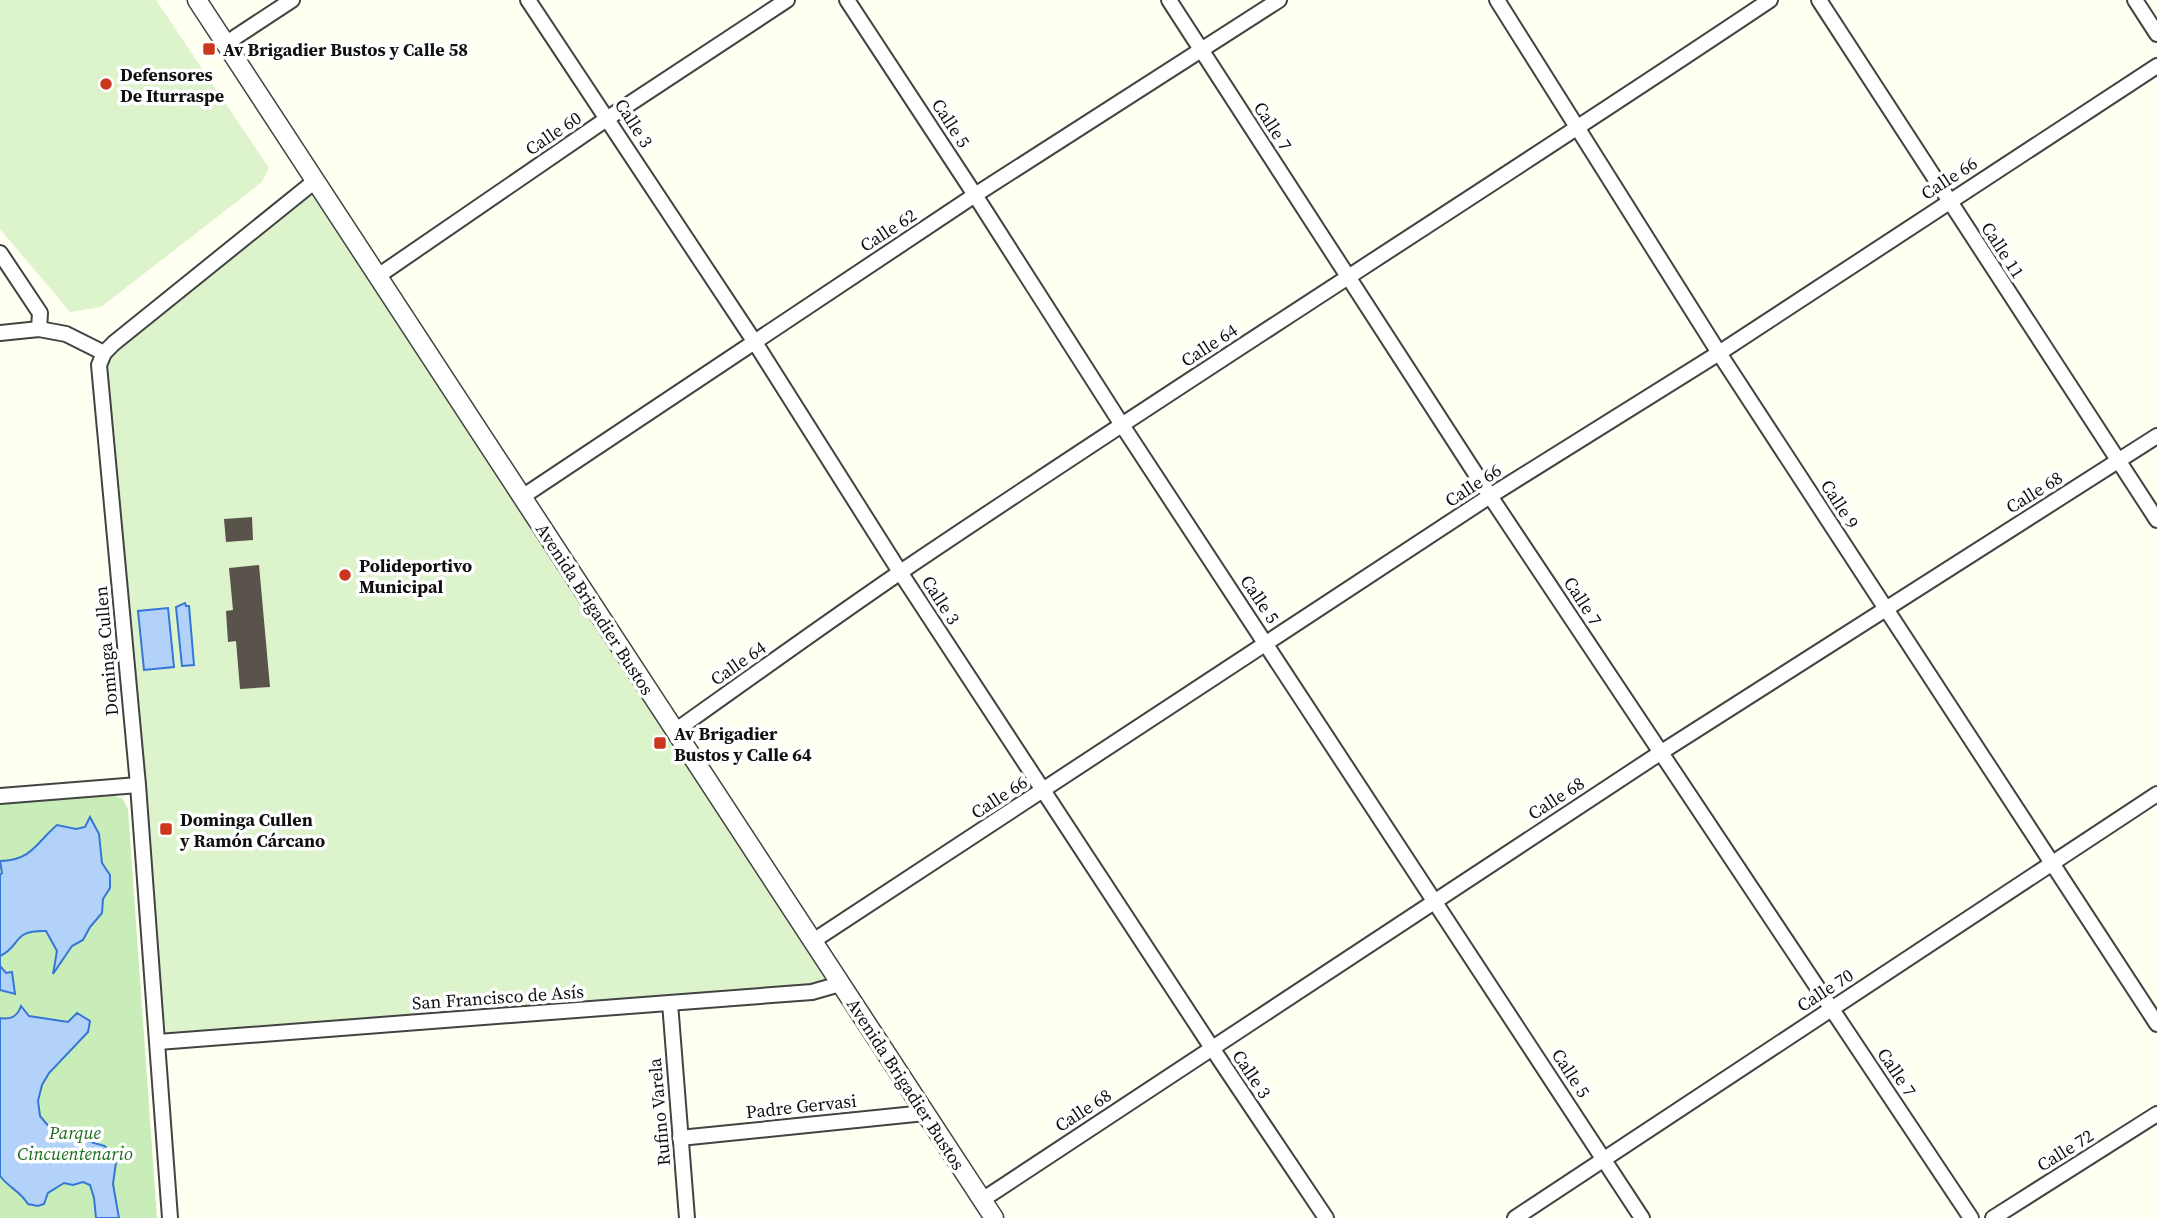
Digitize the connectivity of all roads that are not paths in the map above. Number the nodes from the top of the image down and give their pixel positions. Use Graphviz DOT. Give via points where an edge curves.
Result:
graph roads {
  1 [pos="197,0"];
  2 [pos="292,0"];
  3 [pos="528,0"];
  4 [pos="787,0"];
  5 [pos="847,0"];
  6 [pos="1169,0"];
  7 [pos="1279,0"];
  8 [pos="1497,0"];
  9 [pos="1770,0"];
  10 [pos="1819,0"];
  11 [pos="2135,0"];
  12 [pos="2157,34"];
  13 [pos="225,44"];
  14 [pos="1202,51"];
  15 [pos="2157,66"];
  16 [pos="608,118"];
  17 [pos="1578,128"];
  18 [pos="315,181"];
  19 [pos="975,195"];
  20 [pos="1948,201"];
  21 [pos="0,253"];
  22 [pos="378,276"];
  23 [pos="1348,276"];
  24 [pos="39,329"];
  25 [pos="0,333"];
  26 [pos="754,341"];
  27 [pos="104,353"];
  28 [pos="1719,353"];
  29 [pos="1122,425"];
  30 [pos="2157,436"];
  31 [pos="2119,461"];
  32 [pos="1490,496"];
  33 [pos="523,497"];
  34 [pos="2157,520"];
  35 [pos="900,572"];
  36 [pos="1885,609"];
  37 [pos="1267,643"];
  38 [pos="675,731"];
  39 [pos="1660,753"];
  40 [pos="138,785"];
  41 [pos="1043,791"];
  42 [pos="2157,794"];
  43 [pos="0,796"];
  44 [pos="2053,863"];
  45 [pos="1435,900"];
  46 [pos="813,942"];
  47 [pos="840,984"];
  48 [pos="670,1003"];
  49 [pos="1832,1009"];
  50 [pos="2157,1024"];
  51 [pos="158,1042"];
  52 [pos="1212,1048"];
  53 [pos="925,1113"];
  54 [pos="2157,1114"];
  55 [pos="680,1138"];
  56 [pos="1605,1159"];
  57 [pos="982,1200"];
  58 [pos="170,1218"];
  59 [pos="687,1218"];
  60 [pos="994,1218"];
  61 [pos="1326,1218"];
  62 [pos="1515,1218"];
  63 [pos="1642,1218"];
  64 [pos="1971,1218"];
  65 [pos="1993,1218"];
  1 -- 13 [label="street, Avenida Brigadier Bustos"];
  2 -- 13 [label="street"];
  3 -- 16 [label="street, Calle 3"];
  4 -- 16 [label="street, Calle 60"];
  5 -- 19 [label="street, Calle 5"];
  6 -- 14 [label="street, Calle 7"];
  7 -- 14 [label="street, Calle 62"];
  8 -- 17 [label="street, Calle 9"];
  9 -- 17 [label="street, Calle 64"];
  10 -- 20 [label="street, Calle 11"];
  11 -- 12 [label="street"];
  13 -- 18 [label="street, Avenida Brigadier Bustos"];
  14 -- 19 [label="street, Calle 62"];
  14 -- 23 [label="street, Calle 7"];
  15 -- 20 [label="street, Calle 66"];
  16 -- 22 [label="street, Calle 60"];
  16 -- 26 [label="street, Calle 3"];
  17 -- 23 [label="street, Calle 64"];
  17 -- 28 [label="street, Calle 9"];
  18 -- 22 [label="street, Avenida Brigadier Bustos"];
  18 -- 27 [label="street"];
  19 -- 26 [label="street, Calle 62"];
  19 -- 29 [label="street, Calle 5"];
  20 -- 28 [label="street, Calle 66"];
  20 -- 31 [label="street, Calle 11"];
  21 -- 24 [label="street" via="40,313"];
  22 -- 33 [label="street, Avenida Brigadier Bustos"];
  23 -- 29 [label="street, Calle 64"];
  23 -- 32 [label="street, Calle 7"];
  24 -- 25 [label="street"];
  24 -- 27 [label="street" via="66,334"];
  26 -- 33 [label="street, Calle 62"];
  26 -- 35 [label="street, Calle 3"];
  27 -- 40 [label="street, Dominga Cullen" via="99,365"];
  28 -- 32 [label="street, Calle 66"];
  28 -- 36 [label="street, Calle 9"];
  29 -- 35 [label="street, Calle 64"];
  29 -- 37 [label="street, Calle 5"];
  30 -- 31 [label="street, Calle 68"];
  31 -- 34 [label="street, Calle 11"];
  31 -- 36 [label="street, Calle 68"];
  32 -- 37 [label="street, Calle 66"];
  32 -- 39 [label="street, Calle 7"];
  33 -- 38 [label="street, Avenida Brigadier Bustos"];
  35 -- 38 [label="street, Calle 64"];
  35 -- 41 [label="street, Calle 3"];
  36 -- 39 [label="street, Calle 68"];
  36 -- 44 [label="street, Calle 9"];
  37 -- 41 [label="street, Calle 66"];
  37 -- 45 [label="street, Calle 5"];
  38 -- 46 [label="street, Avenida Brigadier Bustos"];
  39 -- 45 [label="street, Calle 68"];
  39 -- 49 [label="street, Calle 7"];
  40 -- 43 [label="street"];
  40 -- 51 [label="street, Dominga Cullen"];
  41 -- 46 [label="street, Calle 66"];
  41 -- 52 [label="street, Calle 3"];
  42 -- 44 [label="street, Calle 70"];
  44 -- 49 [label="street, Calle 70"];
  44 -- 50 [label="street, Calle 9"];
  45 -- 52 [label="street, Calle 68"];
  45 -- 56 [label="street, Calle 5"];
  46 -- 47 [label="street, Avenida Brigadier Bustos"];
  47 -- 48 [label="street, San Francisco de Asís" via="812,992"];
  47 -- 53 [label="street, Avenida Brigadier Bustos"];
  48 -- 51 [label="street, San Francisco de Asís"];
  48 -- 55 [label="street, Rufino Varela"];
  49 -- 56 [label="street, Calle 70"];
  49 -- 64 [label="street, Calle 7"];
  51 -- 58 [label="street, Dominga Cullen"];
  52 -- 57 [label="street, Calle 68"];
  52 -- 61 [label="street, Calle 3"];
  53 -- 55 [label="street, Padre Gervasi"];
  53 -- 57 [label="street, Avenida Brigadier Bustos"];
  54 -- 65 [label="street, Calle 72"];
  55 -- 59 [label="street, Rufino Varela"];
  56 -- 62 [label="street, Calle 70"];
  56 -- 63 [label="street, Calle 5"];
  57 -- 60 [label="street, Avenida Brigadier Bustos"];
}
